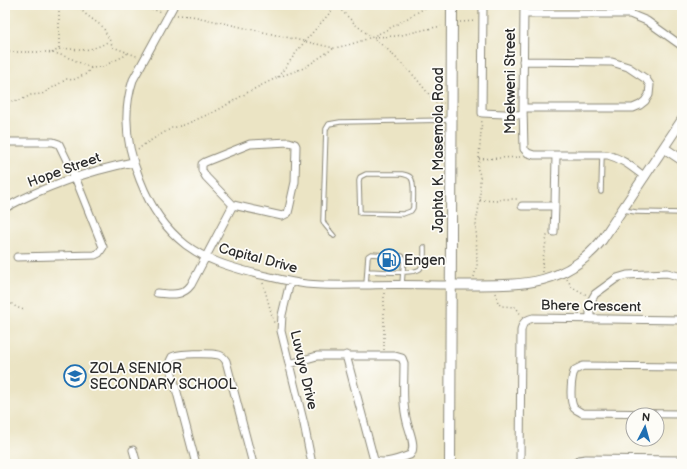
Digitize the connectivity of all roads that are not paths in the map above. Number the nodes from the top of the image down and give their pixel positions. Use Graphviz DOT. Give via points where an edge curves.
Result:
graph roads {
  1 [pos="174,5"];
  2 [pos="452,5"];
  3 [pos="483,5"];
  4 [pos="524,5"];
  5 [pos="524,14"];
  6 [pos="682,46"];
  7 [pos="523,62"];
  8 [pos="523,111"];
  9 [pos="451,120"];
  10 [pos="682,120"];
  11 [pos="5,142"];
  12 [pos="664,148"];
  13 [pos="556,155"];
  14 [pos="602,155"];
  15 [pos="682,160"];
  16 [pos="133,162"];
  17 [pos="74,177"];
  18 [pos="645,177"];
  19 [pos="601,192"];
  20 [pos="234,205"];
  21 [pos="522,206"];
  22 [pos="555,206"];
  23 [pos="5,208"];
  24 [pos="623,210"];
  25 [pos="360,213"];
  26 [pos="682,213"];
  27 [pos="554,232"];
  28 [pos="334,236"];
  29 [pos="424,247"];
  30 [pos="385,255"];
  31 [pos="394,255"];
  32 [pos="17,257"];
  33 [pos="205,257"];
  34 [pos="367,271"];
  35 [pos="403,272"];
  36 [pos="682,280"];
  37 [pos="290,282"];
  38 [pos="402,284"];
  39 [pos="366,285"];
  40 [pos="452,285"];
  41 [pos="157,293"];
  42 [pos="590,319"];
  43 [pos="682,320"];
  44 [pos="346,355"];
  45 [pos="289,364"];
  46 [pos="682,367"];
  47 [pos="682,414"];
  48 [pos="133,450"];
  49 [pos="405,460"];
  50 [pos="682,460"];
  51 [pos="137,464"];
  52 [pos="196,464"];
  53 [pos="253,464"];
  54 [pos="312,464"];
  55 [pos="450,464"];
  56 [pos="520,464"];
  57 [pos="574,464"];
  1 -- 16 [label="street, Capital Drive" via="144,58 130,90 127,104 128,140"];
  2 -- 9 [label="main road, Japhta K. Masemola Road"];
  3 -- 8 [label="street" via="482,113"];
  4 -- 5 [label="street, Mbekweni Street"];
  5 -- 6 [label="street" via="630,14 647,21"];
  5 -- 7 [label="street, Mbekweni Street"];
  7 -- 8 [label="street, Mbekweni Street"];
  7 -- 8 [label="street" via="620,64 646,79 650,85 645,101 633,108"];
  8 -- 13 [label="street, Mbekweni Street" via="524,149 534,155"];
  9 -- 28 [label="lane" via="329,124 326,129 323,221"];
  9 -- 40 [label="main road, Japhta K. Masemola Road"];
  10 -- 12 [label="street"];
  11 -- 17 [label="street" via="57,143 61,146"];
  12 -- 15 [label="street"];
  12 -- 18 [label="street"];
  13 -- 14 [label="street"];
  13 -- 22 [label="street"];
  14 -- 18 [label="street" via="617,157"];
  14 -- 19 [label="lane"];
  16 -- 17 [label="street, Hope Street"];
  16 -- 33 [label="street, Capital Drive" via="156,213 169,230"];
  17 -- 23 [label="street, Hope Street"];
  17 -- 32 [label="street" via="102,242 102,250 94,255"];
  18 -- 24 [label="street"];
  20 -- 20 [label="street" via="206,177 202,164 250,144 289,142 296,146 295,182 288,213 279,216"];
  20 -- 33 [label="street"];
  21 -- 22 [label="street"];
  22 -- 27 [label="street"];
  24 -- 26 [label="lane"];
  24 -- 40 [label="street" via="596,249 562,273 527,284"];
  25 -- 25 [label="lane" via="360,177 366,174 402,174 411,178 411,211 403,214"];
  29 -- 35 [label="lane" via="421,268 413,272"];
  30 -- 34 [label="lane" via="369,254"];
  31 -- 35 [label="lane" via="403,256"];
  33 -- 37 [label="street, Capital Drive" via="224,265"];
  33 -- 41 [label="street" via="186,291 174,294"];
  34 -- 35 [label="lane"];
  34 -- 39 [label="lane"];
  35 -- 38 [label="lane"];
  36 -- 42 [label="street" via="667,273 627,274 617,278 592,298"];
  37 -- 39 [label="street, Capital Drive"];
  37 -- 45 [label="street, Luvuyo Drive" via="281,331"];
  38 -- 39 [label="street, Capital Drive"];
  38 -- 40 [label="street, Capital Drive"];
  40 -- 55 [label="main road, Japhta K. Masemola Road"];
  42 -- 43 [label="street, Bhere Crescent"];
  42 -- 56 [label="street, Bhere Crescent" via="533,318 523,322"];
  44 -- 45 [label="street" via="317,356"];
  44 -- 49 [label="street" via="374,460"];
  44 -- 49 [label="street" via="399,356 404,360 404,407 413,445 413,452"];
  45 -- 54 [label="street, Luvuyo Drive"];
  46 -- 47 [label="street" via="583,366 575,370 572,379 572,403 582,413"];
  48 -- 51 [label="street"];
  50 -- 57 [label="street" via="586,459"];
  52 -- 53 [label="street" via="170,366 172,357 180,354 217,355 226,361"];
}
